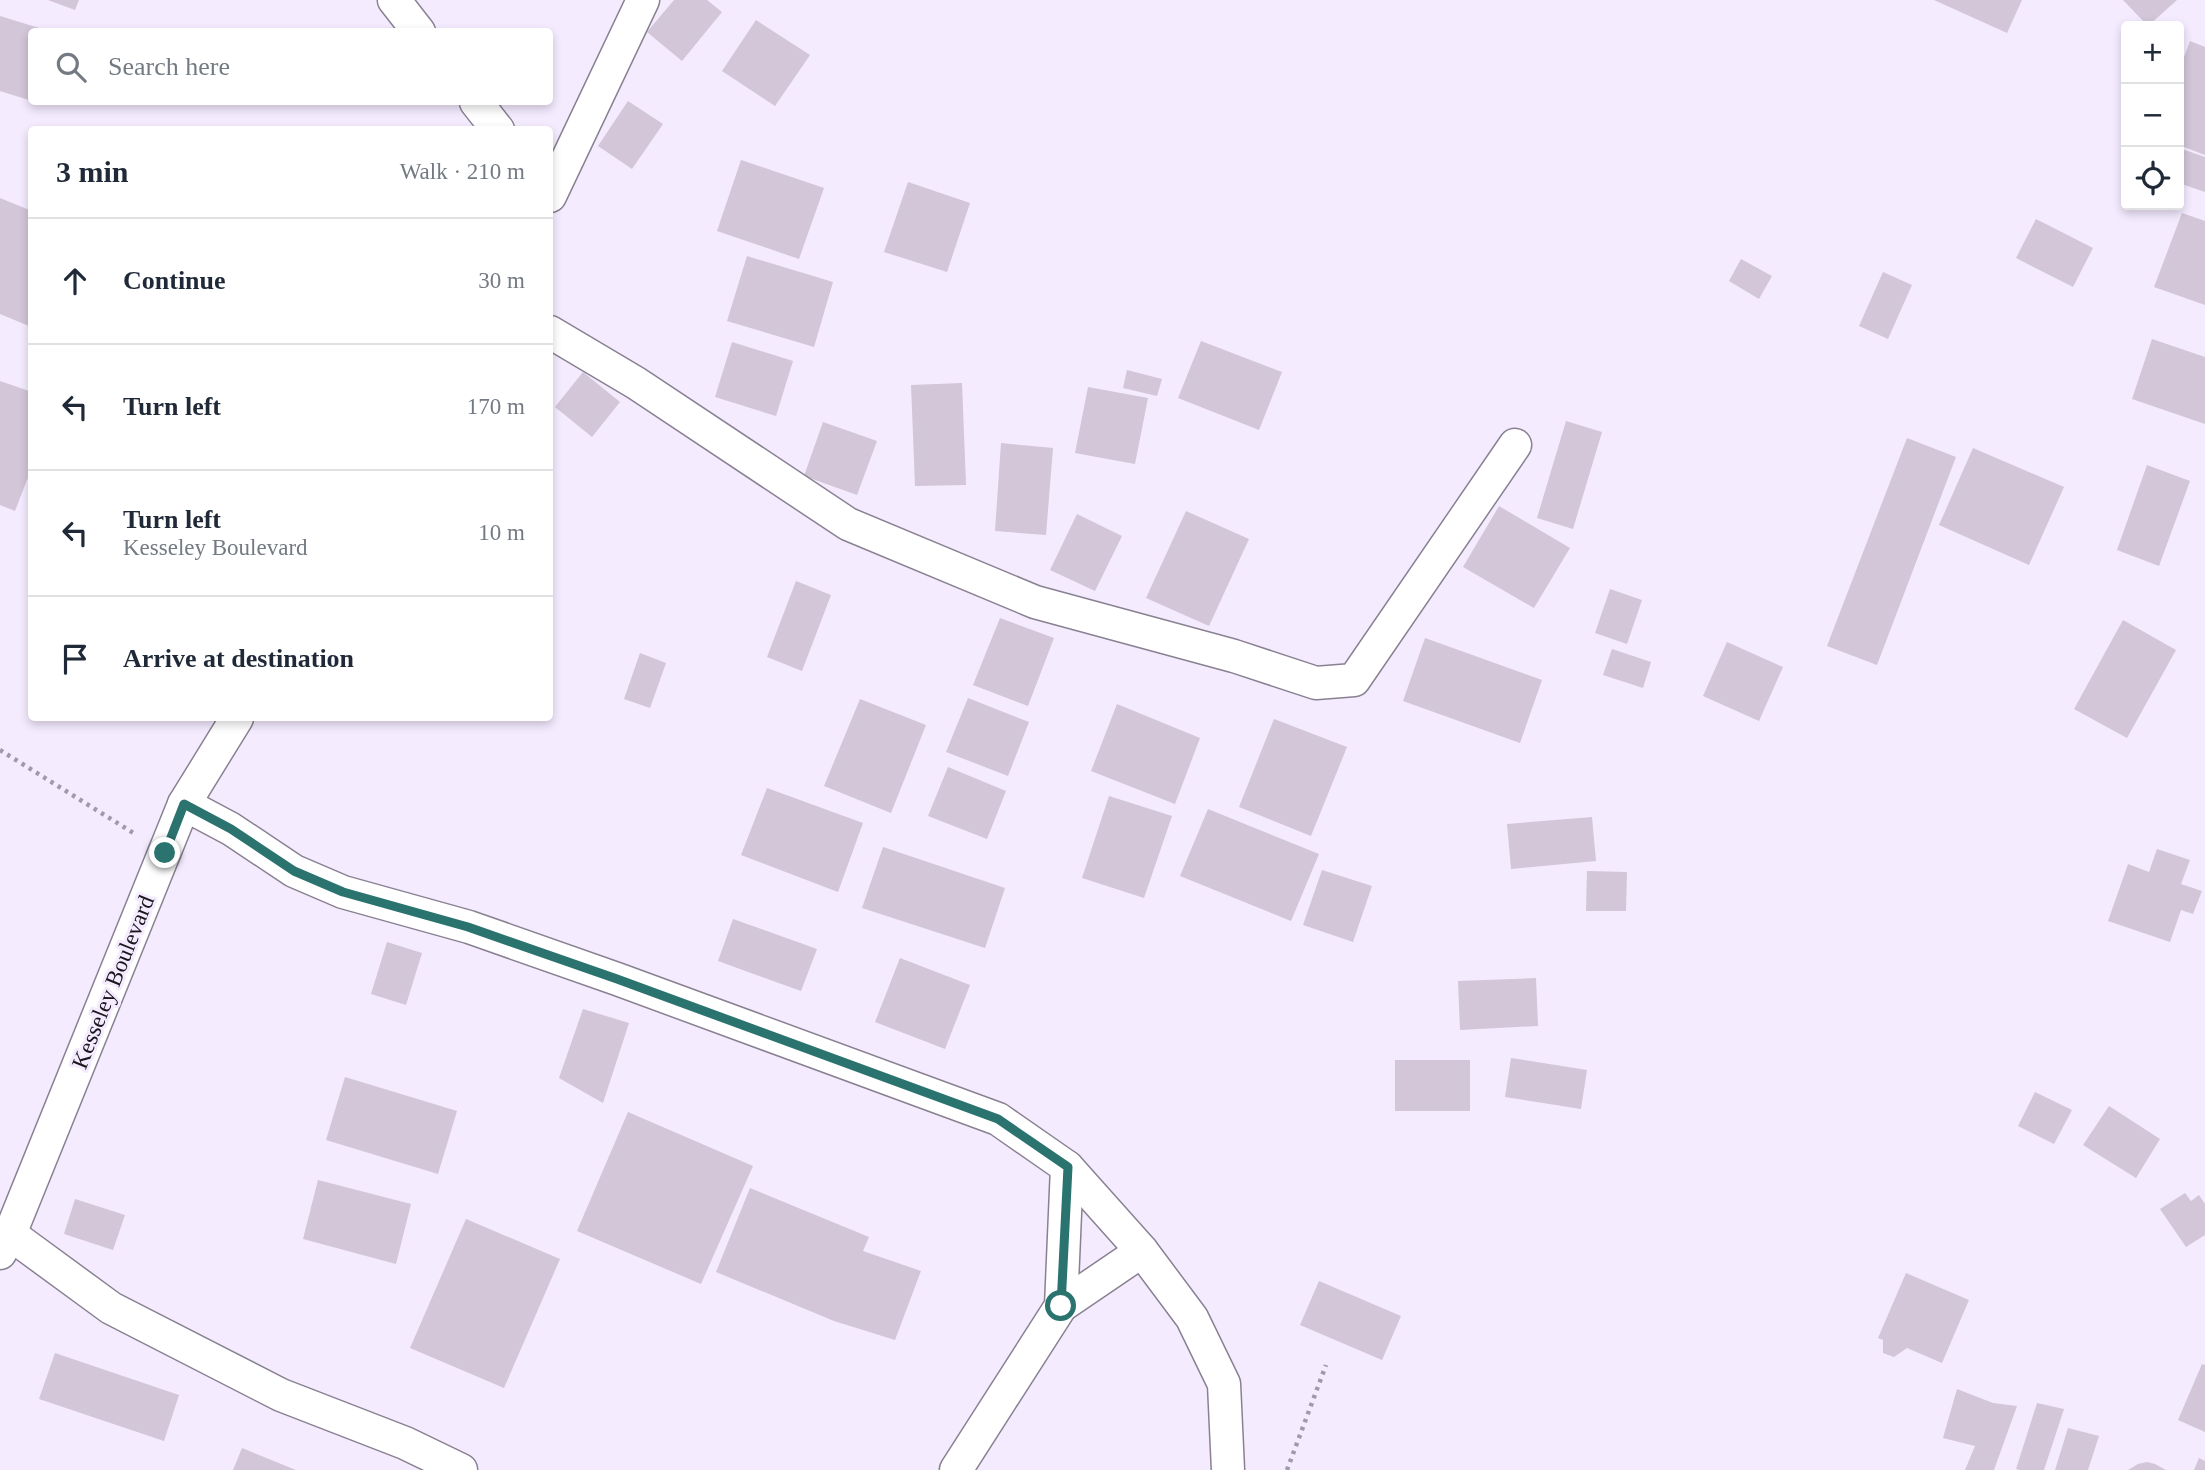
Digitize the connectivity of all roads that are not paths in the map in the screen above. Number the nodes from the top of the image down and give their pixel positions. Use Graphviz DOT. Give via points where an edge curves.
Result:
graph roads {
  1 [pos="394,0"];
  2 [pos="643,0"];
  3 [pos="416,28"];
  4 [pos="478,105"];
  5 [pos="495,126"];
  6 [pos="553,188"];
  7 [pos="553,334"];
  8 [pos="1515,444"];
  9 [pos="235,721"];
  10 [pos="184,804"];
  11 [pos="1068,1167"];
  12 [pos="5,1243"];
  13 [pos="1142,1251"];
  14 [pos="1061,1306"];
  15 [pos="461,1470"];
  16 [pos="956,1470"];
  17 [pos="1228,1470"];
  1 -- 3 [label="street"];
  2 -- 6 [label="street"];
  4 -- 5 [label="street"];
  7 -- 8 [label="street" via="636,383 848,524 1035,602 1316,683 1354,680"];
  9 -- 10 [label="street, Kesseley Boulevard"];
  10 -- 11 [label="street" via="294,871 343,892 481,932 617,979 998,1119"];
  10 -- 12 [label="street, Kesseley Boulevard"];
  11 -- 13 [label="street"];
  11 -- 14 [label="street"];
  12 -- 15 [label="street" via="111,1308 281,1395"];
  13 -- 14 [label="street"];
  13 -- 17 [label="street" via="1192,1318 1224,1384"];
  14 -- 16 [label="street"];
}
